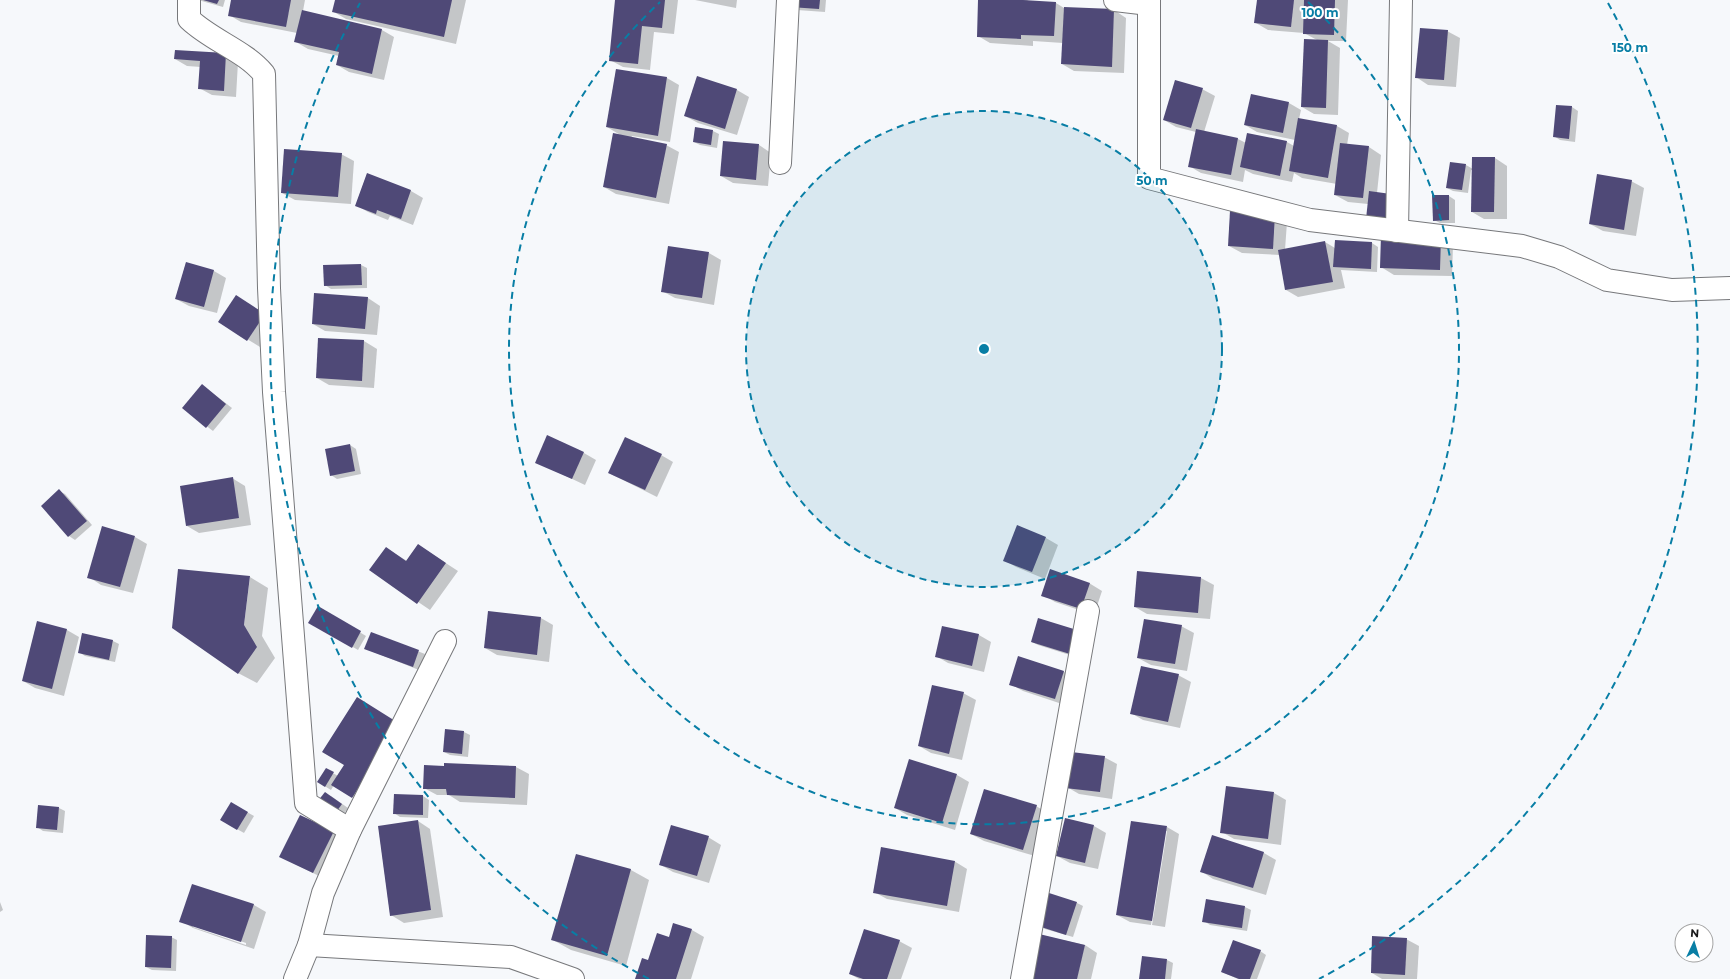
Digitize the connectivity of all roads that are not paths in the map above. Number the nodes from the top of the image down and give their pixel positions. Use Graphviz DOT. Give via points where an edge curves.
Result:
graph roads {
  1 [pos="190,0"];
  2 [pos="788,0"];
  3 [pos="1115,0"];
  4 [pos="1401,0"];
  5 [pos="1149,2"];
  6 [pos="780,163"];
  7 [pos="1397,231"];
  8 [pos="1730,288"];
  9 [pos="1088,611"];
  10 [pos="445,641"];
  11 [pos="350,830"];
  12 [pos="309,945"];
  13 [pos="295,979"];
  14 [pos="573,979"];
  15 [pos="1022,979"];
  1 -- 11 [label="street" via="189,19 198,28 255,64 264,74 274,392 306,802"];
  2 -- 6 [label="street"];
  3 -- 5 [label="street"];
  4 -- 7 [label="street"];
  5 -- 7 [label="street" via="1149,178 1310,220"];
  7 -- 8 [label="street" via="1522,246 1559,257 1607,280 1672,290"];
  9 -- 15 [label="street"];
  10 -- 11 [label="street"];
  11 -- 12 [label="street" via="323,893"];
  12 -- 13 [label="street"];
  12 -- 14 [label="street" via="511,957"];
}
